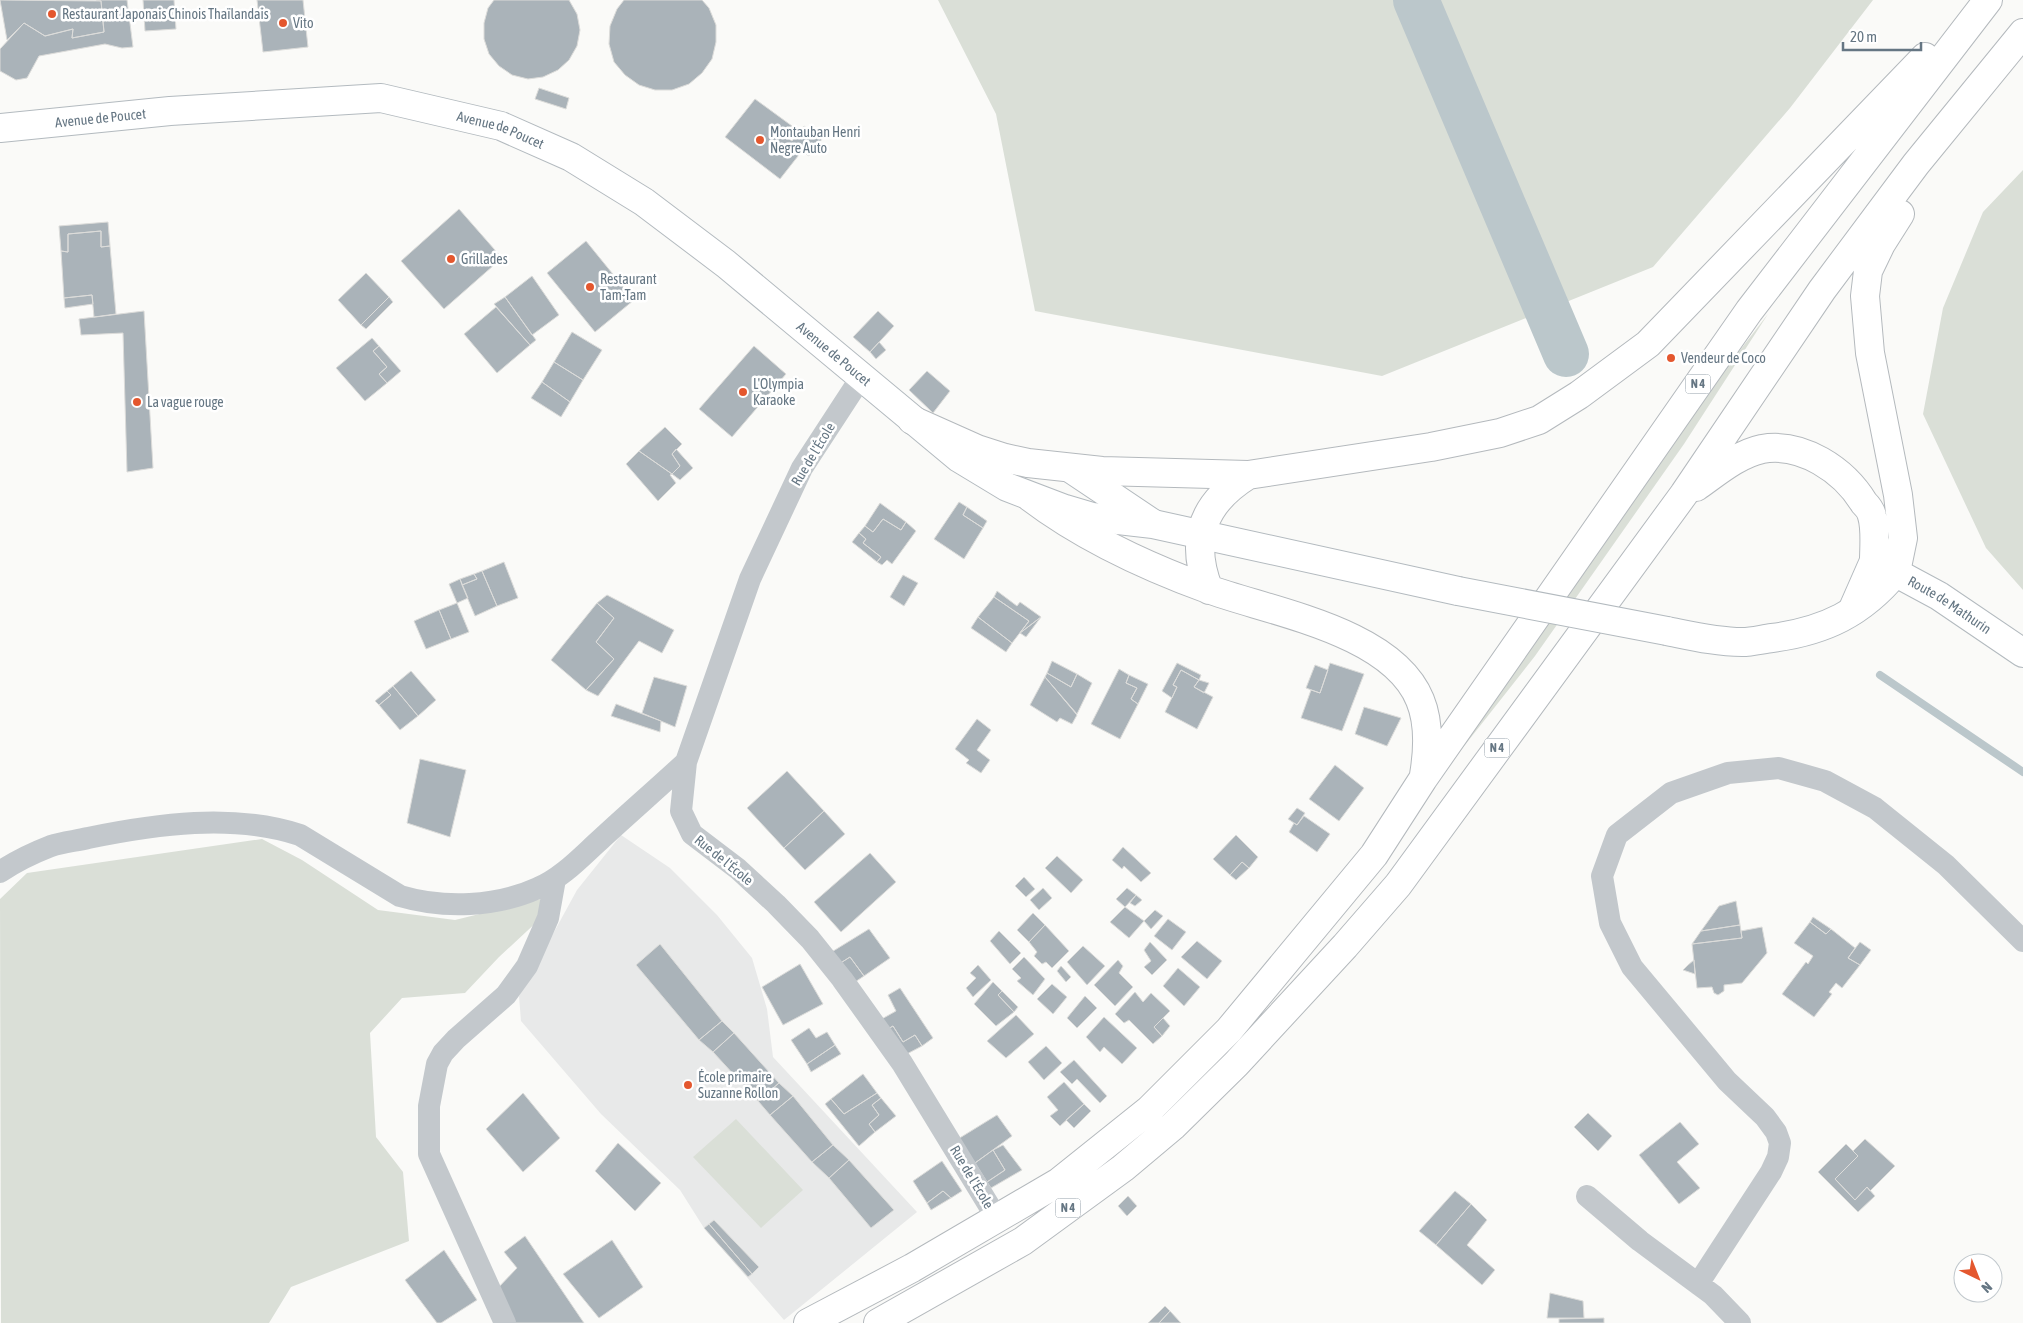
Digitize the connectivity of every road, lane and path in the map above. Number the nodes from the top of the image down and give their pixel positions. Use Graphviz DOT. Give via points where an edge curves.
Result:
graph roads {
  1 [pos="1980,0"];
  2 [pos="1988,0"];
  3 [pos="2019,38"];
  4 [pos="0,128"];
  5 [pos="862,376"];
  6 [pos="912,420"];
  7 [pos="1070,468"];
  8 [pos="1248,476"];
  9 [pos="1684,494"];
  10 [pos="1030,497"];
  11 [pos="1153,524"];
  12 [pos="1201,535"];
  13 [pos="1885,567"];
  14 [pos="1209,590"];
  15 [pos="2023,653"];
  16 [pos="686,762"];
  17 [pos="1423,779"];
  18 [pos="0,872"];
  19 [pos="555,879"];
  20 [pos="2023,941"];
  21 [pos="1587,1196"];
  22 [pos="996,1217"];
  23 [pos="1698,1284"];
  24 [pos="505,1323"];
  25 [pos="808,1323"];
  26 [pos="878,1323"];
  27 [pos="1740,1323"];
  1 -- 8 [label="main road" via="1648,344 1580,395 1539,420 1500,433"];
  2 -- 17 [label="main road, N 4" via="1750,311"];
  3 -- 9 [label="main road, N 4" via="1916,164 1822,290"];
  3 -- 13 [label="main road" via="1881,244 1868,271 1866,296 1870,353 1898,495 1903,538"];
  4 -- 5 [label="main road, Avenue de Poucet" via="179,111 381,98 500,126 571,157 644,202 726,264"];
  5 -- 6 [label="main road, Avenue de Poucet"];
  5 -- 16 [label="street, Rue de l'École" via="802,468 754,570"];
  6 -- 7 [label="main road" via="1005,458"];
  6 -- 10 [label="main road" via="959,458"];
  7 -- 8 [label="main road"];
  7 -- 11 [label="main road"];
  8 -- 12 [label="main road" via="1218,498"];
  9 -- 13 [label="main road" via="1742,456 1762,449 1804,454 1832,467 1856,488 1872,515"];
  9 -- 26 [label="main road, N 4" via="1398,885 1236,1064 1173,1126 1023,1241"];
  10 -- 11 [label="main road" via="1092,517"];
  10 -- 14 [label="main road" via="1089,536"];
  11 -- 12 [label="main road"];
  12 -- 13 [label="main road, bridge" via="1458,591 1715,640 1743,642 1817,629 1850,615"];
  12 -- 14 [label="main road" via="1202,571"];
  13 -- 15 [label="main road, Route de Mathurin" via="1939,596"];
  14 -- 17 [label="main road" via="1324,627 1369,647 1393,664 1421,701 1428,752"];
  16 -- 19 [label="street"];
  16 -- 22 [label="street, Rue de l'École" via="681,811 692,834 738,869 776,904 842,979 902,1063"];
  17 -- 22 [label="main road, N 4" via="1374,855 1229,1030 1149,1110 1059,1182"];
  18 -- 19 [label="street" via="20,859 52,846 114,833 211,822 250,825 300,835 382,886 418,901 494,902 540,888"];
  19 -- 24 [label="street" via="548,918 526,966 506,995 443,1053 437,1064 429,1106 429,1154"];
  20 -- 23 [label="street" via="1946,865 1875,808 1825,781 1779,768 1728,772 1671,793 1617,835 1602,876 1610,924 1632,967 1727,1081 1765,1117 1780,1144 1771,1172"];
  21 -- 23 [label="street"];
  22 -- 25 [label="main road, N 4" via="912,1268"];
  23 -- 27 [label="street"];
}
